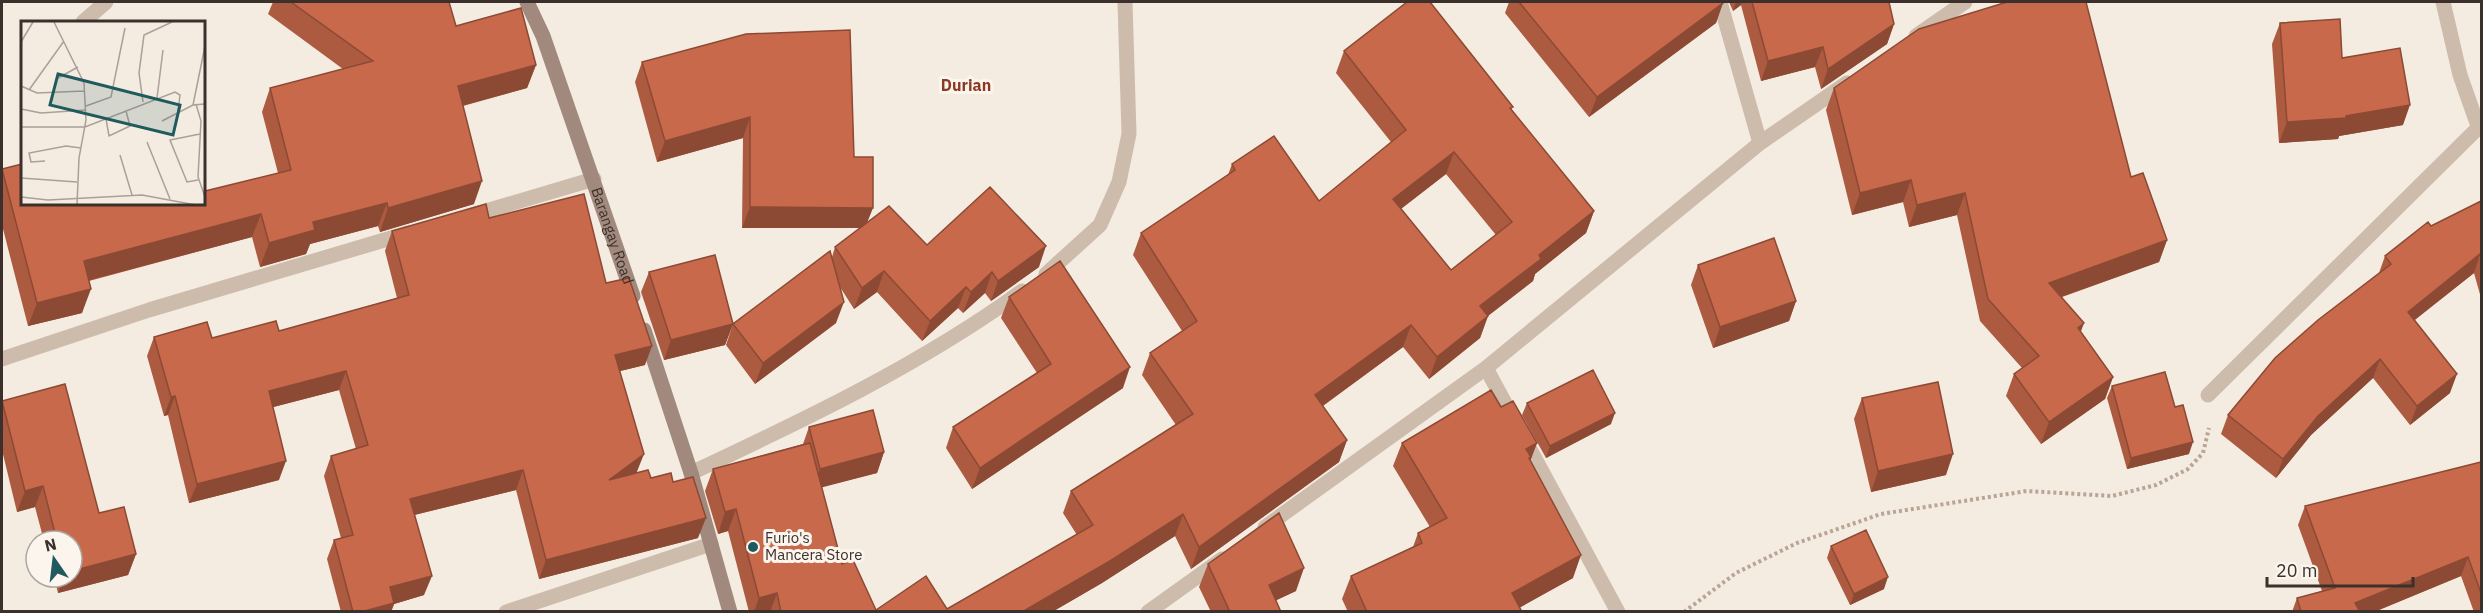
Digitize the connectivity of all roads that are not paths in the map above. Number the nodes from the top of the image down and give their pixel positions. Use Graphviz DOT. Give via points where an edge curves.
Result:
graph roads {
  1 [pos="106,2"];
  2 [pos="527,2"];
  3 [pos="1125,2"];
  4 [pos="1720,2"];
  5 [pos="1965,2"];
  6 [pos="2443,2"];
  7 [pos="84,21"];
  8 [pos="1907,42"];
  9 [pos="1858,76"];
  10 [pos="2480,125"];
  11 [pos="1760,143"];
  12 [pos="594,178"];
  13 [pos="457,219"];
  14 [pos="423,229"];
  15 [pos="2,359"];
  16 [pos="1486,368"];
  17 [pos="2208,394"];
  18 [pos="691,473"];
  19 [pos="1254,535"];
  20 [pos="711,544"];
  21 [pos="1235,549"];
  22 [pos="506,612"];
  23 [pos="730,612"];
  24 [pos="1148,612"];
  25 [pos="1618,612"];
  1 -- 7 [label="street"];
  2 -- 12 [label="street, Barangay Road"];
  3 -- 18 [label="street" via="1129,134 1119,182 1100,225 1049,272 984,318 838,401"];
  4 -- 11 [label="street"];
  5 -- 8 [label="street"];
  6 -- 10 [label="street" via="2460,75"];
  9 -- 11 [label="street"];
  10 -- 17 [label="street"];
  11 -- 16 [label="street"];
  12 -- 13 [label="street"];
  12 -- 18 [label="street, Barangay Road"];
  14 -- 15 [label="street" via="150,310"];
  16 -- 19 [label="street"];
  16 -- 25 [label="street"];
  18 -- 20 [label="street, Barangay Road"];
  20 -- 22 [label="street"];
  20 -- 23 [label="street, Barangay Road"];
  21 -- 24 [label="street"];
}
